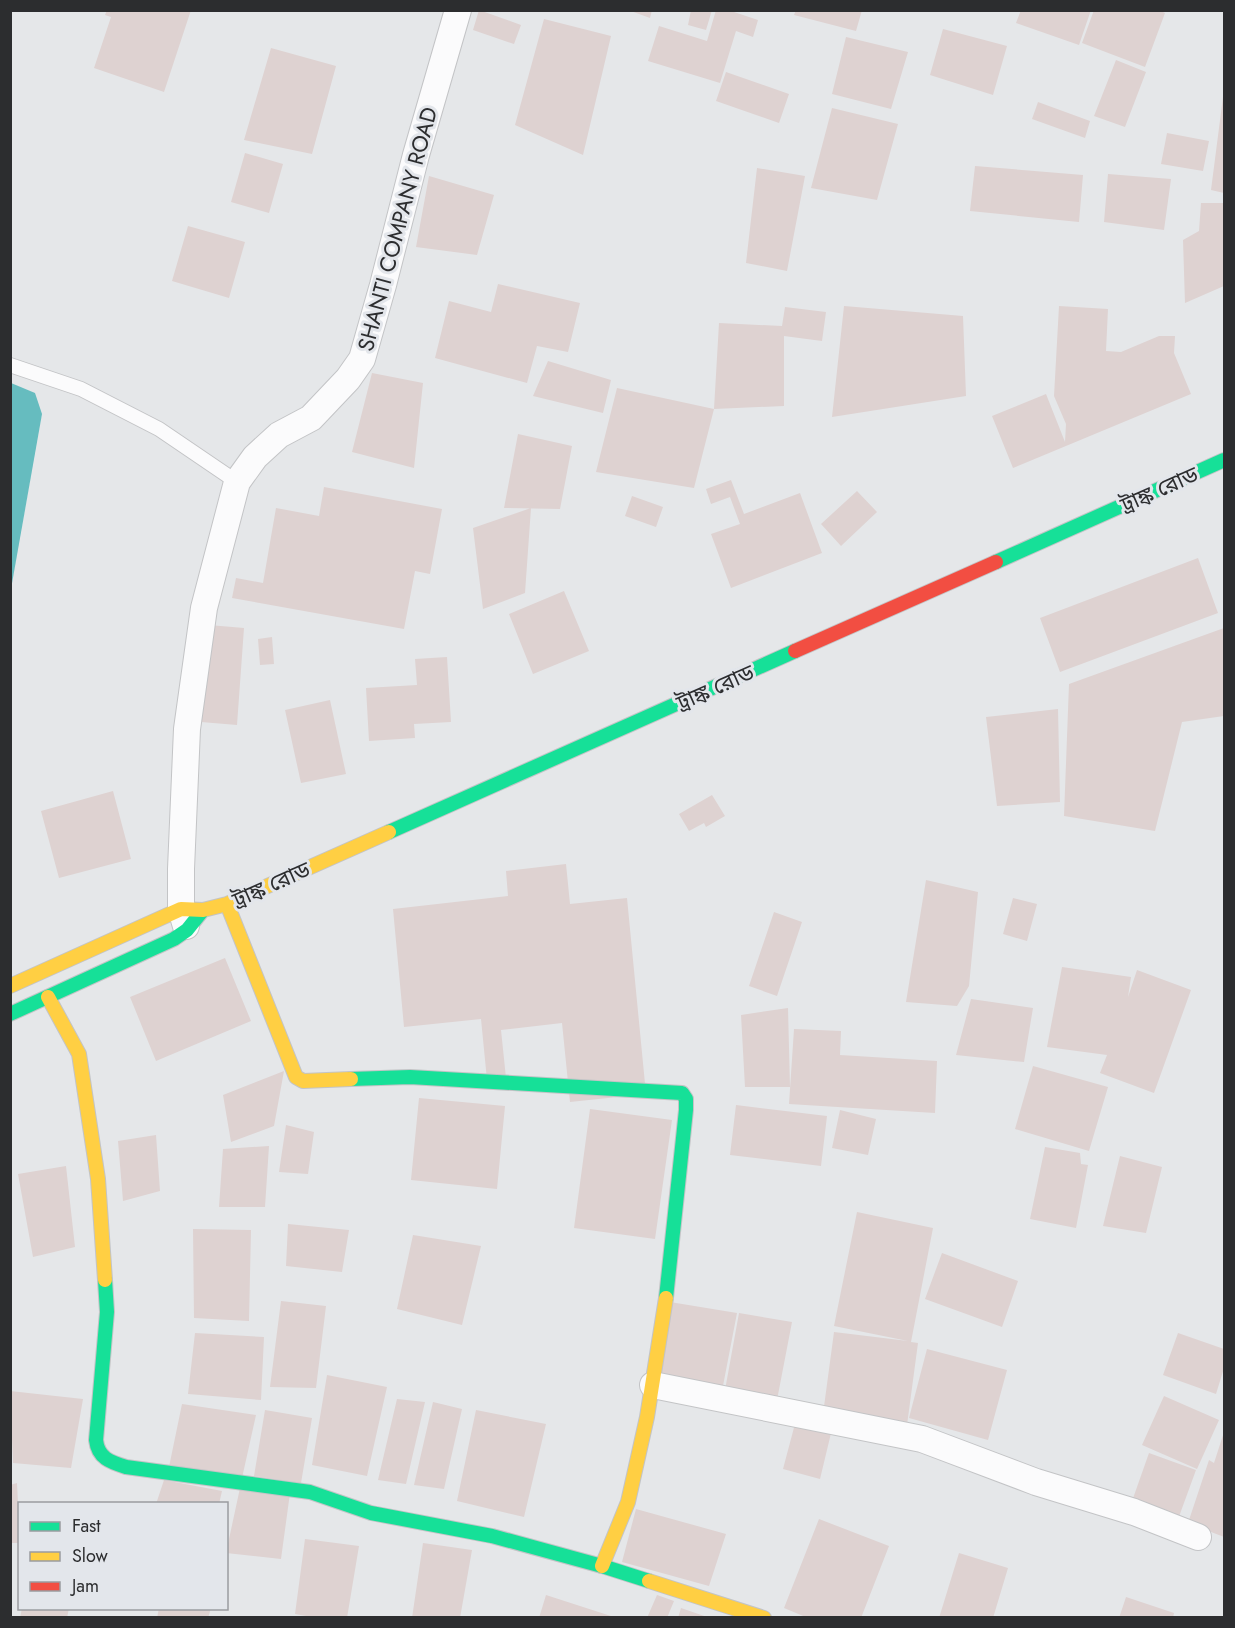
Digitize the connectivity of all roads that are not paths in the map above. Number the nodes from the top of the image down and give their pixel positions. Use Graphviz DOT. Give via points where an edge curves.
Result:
graph roads {
  1 [pos="458,10"];
  2 [pos="10,365"];
  3 [pos="1224,460"];
  4 [pos="237,482"];
  5 [pos="227,904"];
  6 [pos="190,917"];
  7 [pos="10,986"];
  8 [pos="48,997"];
  9 [pos="10,1014"];
  10 [pos="653,1385"];
  11 [pos="1198,1537"];
  12 [pos="602,1566"];
  13 [pos="764,1617"];
  1 -- 4 [label="street, SHANTI COMPANY ROAD" via="362,359 311,418 279,435 255,457"];
  2 -- 4 [label="lane" via="81,389 159,429"];
  3 -- 5 [label="street, ট্রাঙ্ক রোড"];
  4 -- 6 [label="street, SHANTI COMPANY ROAD" via="204,608 187,729"];
  5 -- 6 [label="street, ট্রাঙ্ক রোড"];
  5 -- 10 [label="street" via="293,1072 303,1081 410,1077 682,1094 687,1110 670,1275"];
  6 -- 7 [label="street, ট্রাঙ্ক রোড"];
  6 -- 8 [label="street, ট্রাঙ্ক রোড" via="174,939"];
  8 -- 9 [label="street, ট্রাঙ্ক রোড"];
  8 -- 12 [label="street" via="79,1054 98,1179 107,1312 96,1449 106,1461 310,1492 371,1513 492,1536"];
  10 -- 11 [label="street" via="922,1439"];
  10 -- 12 [label="street" via="628,1502"];
  12 -- 13 [label="street"];
}
